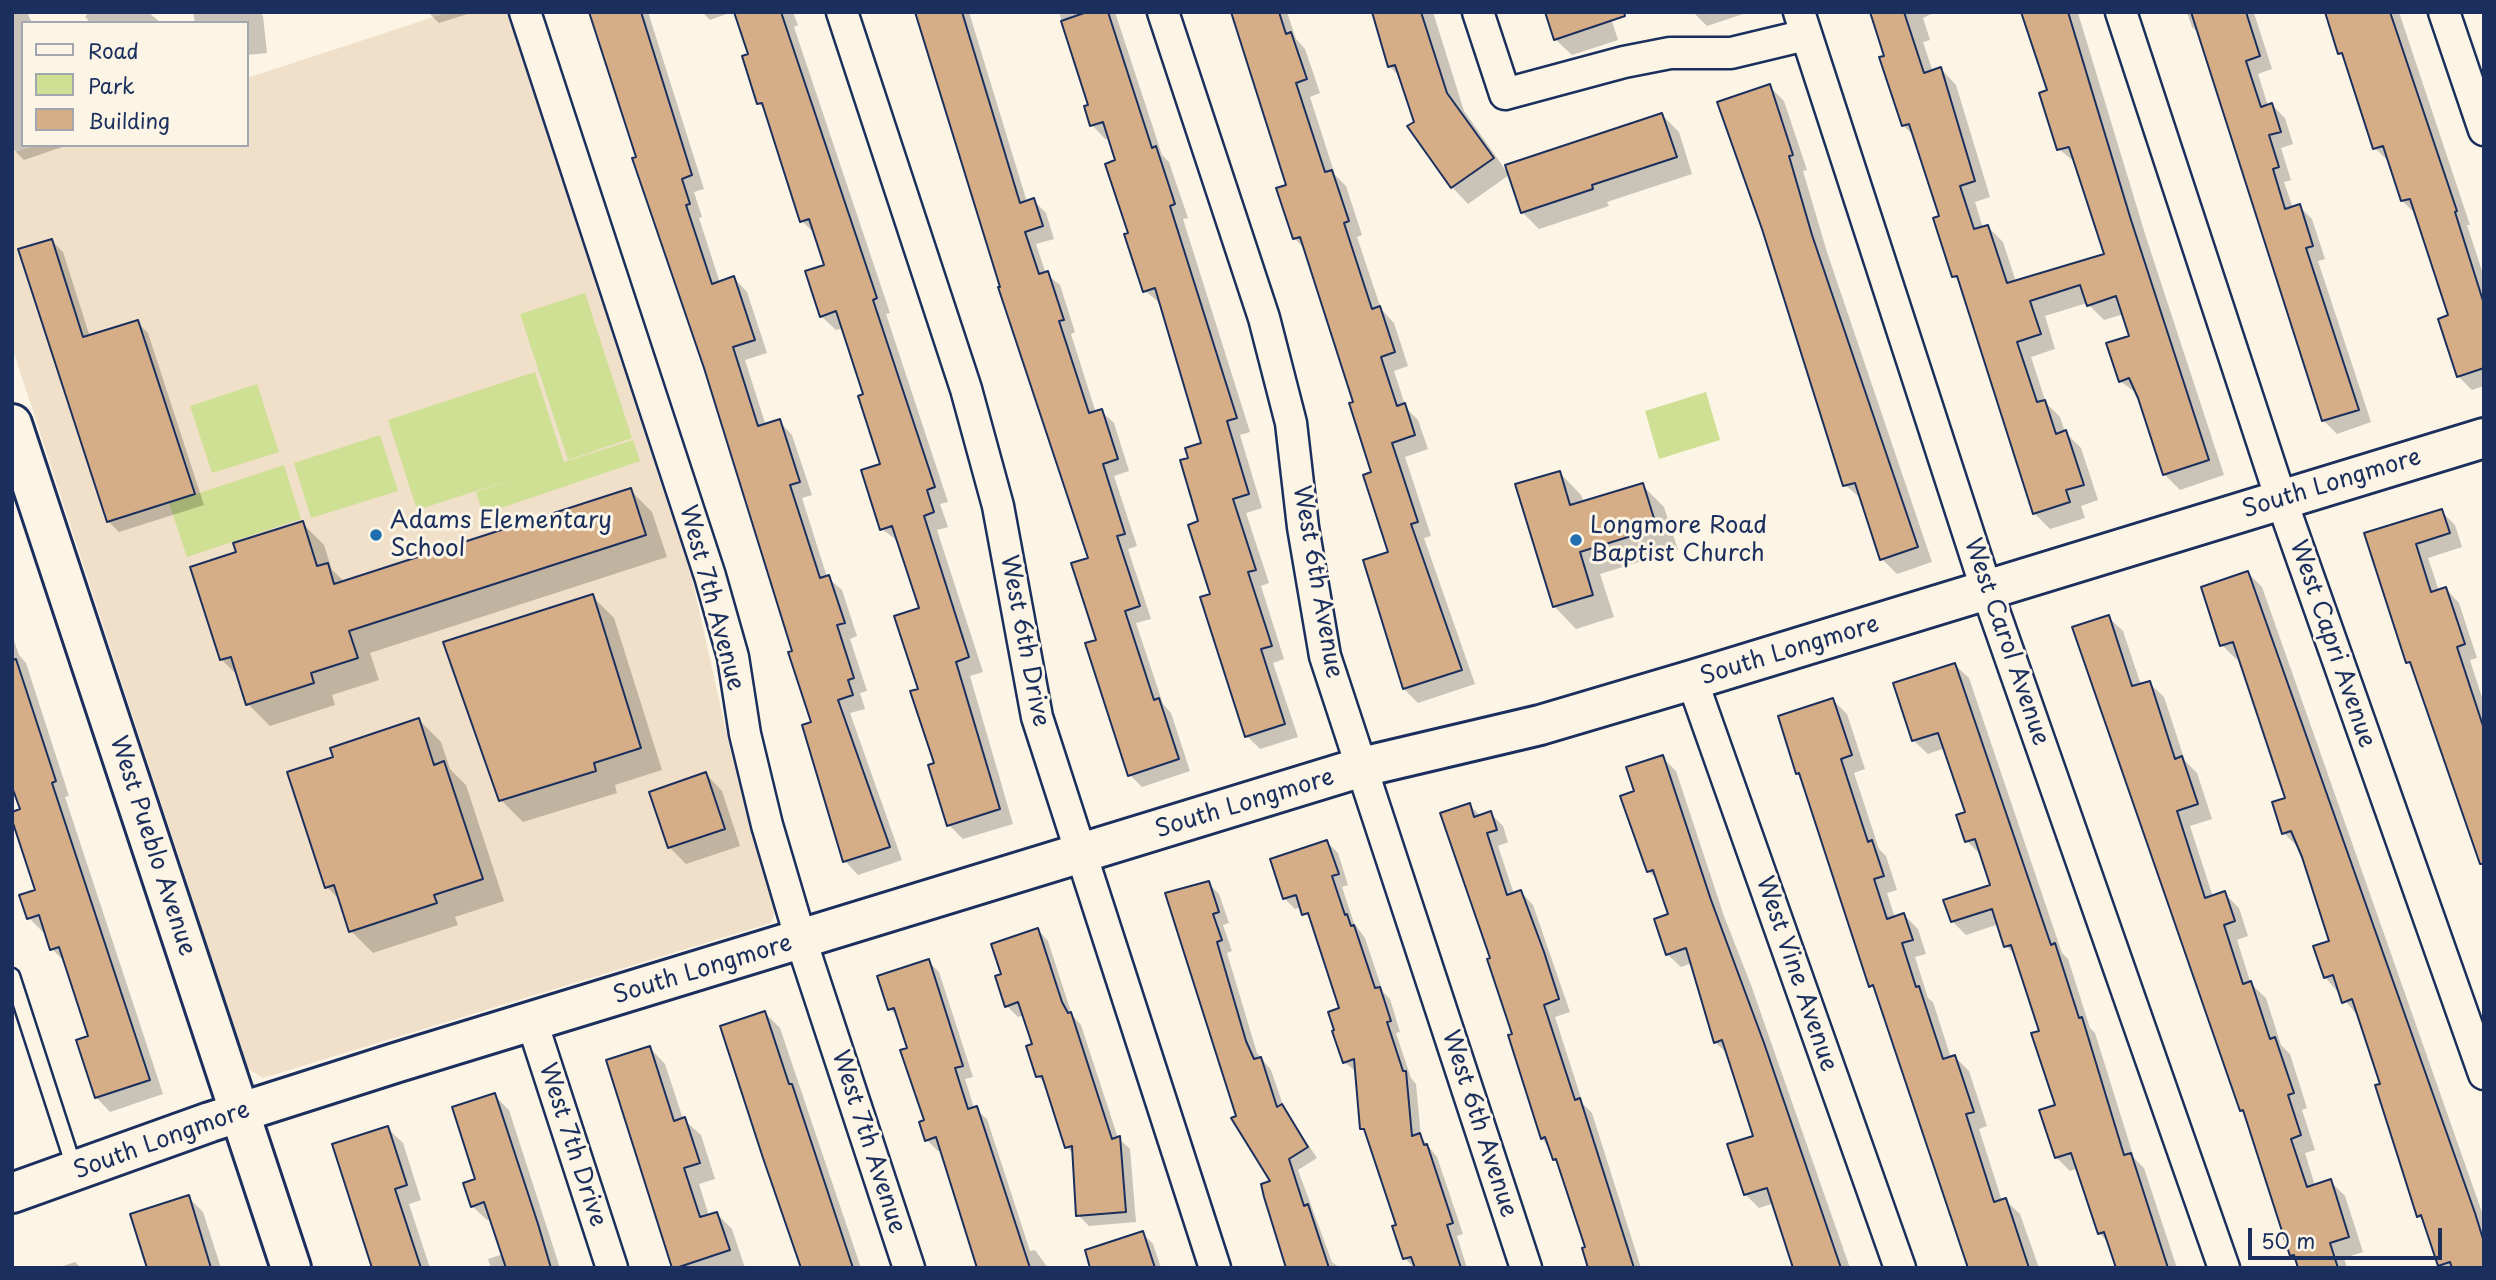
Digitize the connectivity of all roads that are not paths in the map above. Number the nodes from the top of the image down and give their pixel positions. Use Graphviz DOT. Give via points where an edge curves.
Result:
graph roads {
  1 [pos="525,12"];
  2 [pos="842,12"];
  3 [pos="1163,12"];
  4 [pos="1478,12"];
  5 [pos="2121,12"];
  6 [pos="2444,12"];
  7 [pos="1803,24"];
  8 [pos="2484,130"];
  9 [pos="12,424"];
  10 [pos="2484,438"];
  11 [pos="2281,499"];
  12 [pos="1987,591"];
  13 [pos="1692,680"];
  14 [pos="1362,767"];
  15 [pos="1080,855"];
  16 [pos="801,940"];
  17 [pos="12,976"];
  18 [pos="532,1022"];
  19 [pos="2484,1074"];
  20 [pos="240,1112"];
  21 [pos="76,1172"];
  22 [pos="12,1193"];
  23 [pos="291,1268"];
  24 [pos="612,1268"];
  25 [pos="909,1268"];
  26 [pos="1215,1268"];
  27 [pos="1526,1268"];
  28 [pos="1900,1268"];
  29 [pos="2224,1268"];
  1 -- 16 [label="street, West 7th Avenue" via="710,576 733,657 745,734 767,825"];
  2 -- 15 [label="street, West 6th Drive" via="966,389 998,506 1037,717"];
  3 -- 14 [label="street, West 6th Avenue" via="1264,318 1292,423 1303,527 1325,656"];
  4 -- 7 [label="street" via="1505,94 1670,53 1731,53"];
  5 -- 11 [label="street, West Capri Avenue"];
  6 -- 8 [label="street"];
  7 -- 12 [label="street, West Carol Avenue"];
  9 -- 20 [label="street, West Pueblo Avenue"];
  10 -- 11 [label="street, South Longmore"];
  11 -- 12 [label="street, South Longmore"];
  11 -- 19 [label="street, West Capri Avenue"];
  12 -- 13 [label="street, South Longmore"];
  12 -- 29 [label="street, West Carol Avenue"];
  13 -- 14 [label="street, South Longmore" via="1540,725"];
  13 -- 28 [label="street, West Vine Avenue"];
  14 -- 15 [label="street, South Longmore"];
  14 -- 27 [label="street, West 6th Avenue"];
  15 -- 16 [label="street, South Longmore"];
  15 -- 26 [label="street, West 6th Drive"];
  16 -- 18 [label="street, South Longmore"];
  16 -- 25 [label="street, West 7th Avenue"];
  17 -- 21 [label="lane"];
  18 -- 20 [label="street, South Longmore"];
  18 -- 24 [label="street, West 7th Drive"];
  20 -- 21 [label="street, South Longmore"];
  20 -- 23 [label="street, West Pueblo Avenue"];
  21 -- 22 [label="street, South Longmore"];
}
